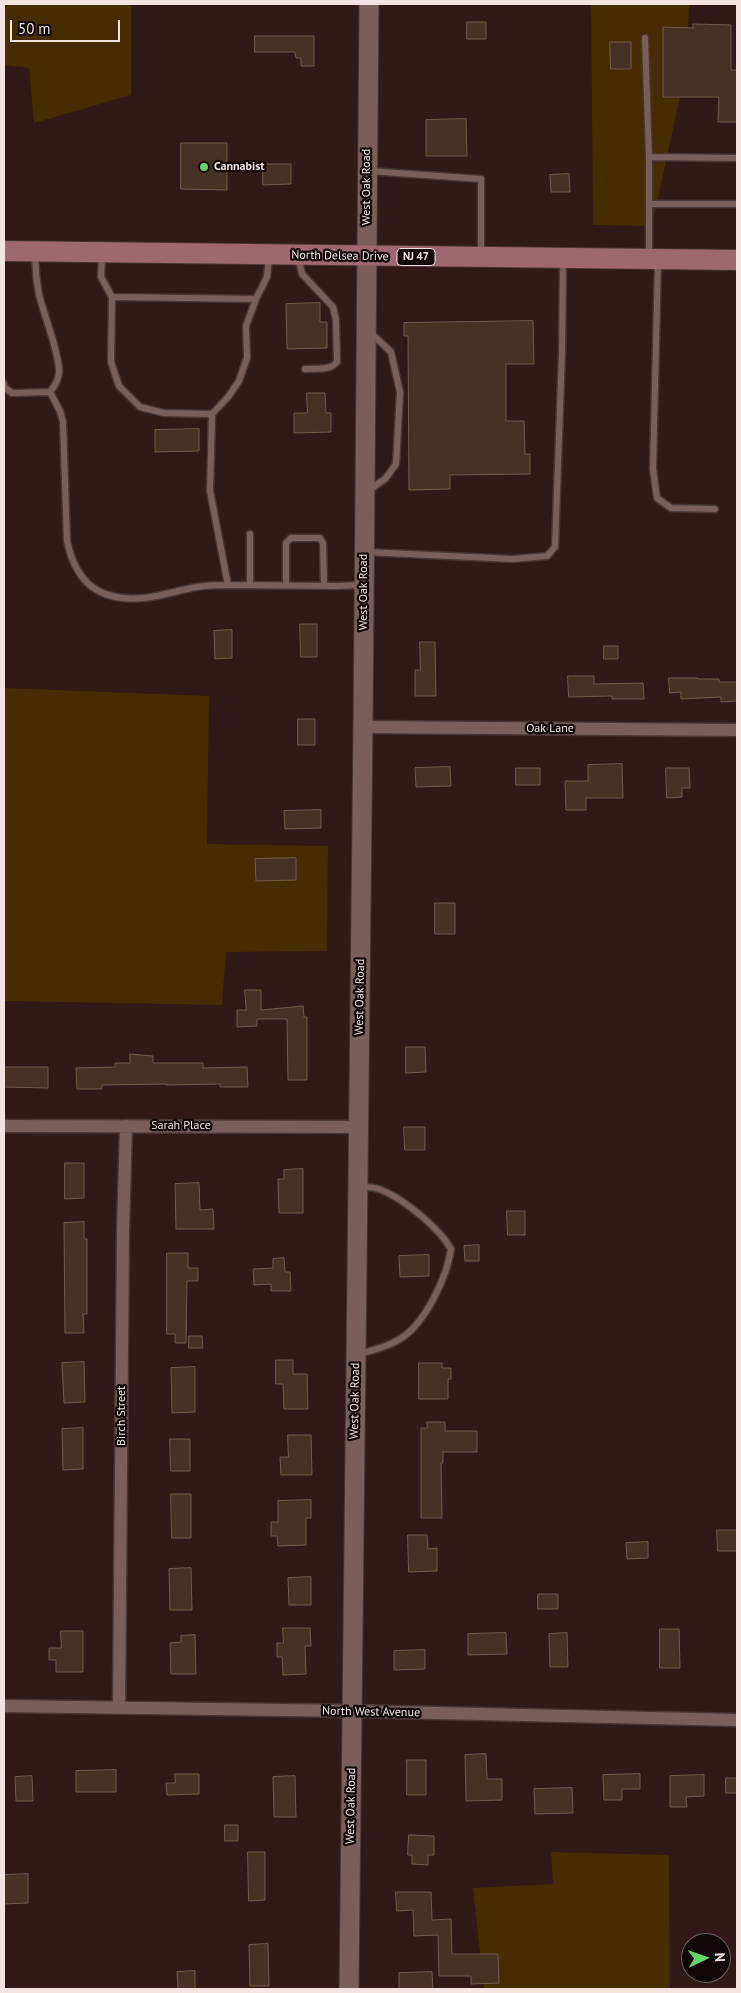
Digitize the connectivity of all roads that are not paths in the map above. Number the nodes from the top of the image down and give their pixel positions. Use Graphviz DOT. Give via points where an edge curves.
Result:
graph roads {
  1 [pos="369,4"];
  2 [pos="646,38"];
  3 [pos="649,158"];
  4 [pos="737,158"];
  5 [pos="368,171"];
  6 [pos="649,204"];
  7 [pos="737,204"];
  8 [pos="4,251"];
  9 [pos="35,251"];
  10 [pos="102,252"];
  11 [pos="269,254"];
  12 [pos="298,256"];
  13 [pos="367,257"];
  14 [pos="481,258"];
  15 [pos="563,259"];
  16 [pos="654,260"];
  17 [pos="737,260"];
  18 [pos="112,297"];
  19 [pos="256,299"];
  20 [pos="366,328"];
  21 [pos="305,368"];
  22 [pos="4,384"];
  23 [pos="50,392"];
  24 [pos="212,414"];
  25 [pos="365,494"];
  26 [pos="715,509"];
  27 [pos="250,534"];
  28 [pos="365,552"];
  29 [pos="228,585"];
  30 [pos="250,585"];
  31 [pos="286,585"];
  32 [pos="364,585"];
  33 [pos="324,586"];
  34 [pos="364,727"];
  35 [pos="737,730"];
  36 [pos="4,1126"];
  37 [pos="126,1126"];
  38 [pos="359,1127"];
  39 [pos="358,1187"];
  40 [pos="356,1354"];
  41 [pos="4,1706"];
  42 [pos="119,1707"];
  43 [pos="352,1711"];
  44 [pos="737,1720"];
  45 [pos="349,1989"];
  1 -- 5 [label="street, West Oak Road"];
  2 -- 3 [label="lane"];
  3 -- 4 [label="lane"];
  3 -- 6 [label="lane"];
  5 -- 13 [label="street, West Oak Road"];
  5 -- 14 [label="lane" via="481,178"];
  6 -- 7 [label="lane"];
  6 -- 16 [label="lane"];
  8 -- 9 [label="main road, North Delsea Drive / NJ 47"];
  9 -- 10 [label="main road, North Delsea Drive / NJ 47"];
  9 -- 23 [label="lane" via="38,291 59,370 56,384"];
  10 -- 11 [label="main road, North Delsea Drive / NJ 47"];
  10 -- 18 [label="lane" via="101,277"];
  11 -- 12 [label="main road, North Delsea Drive / NJ 47"];
  11 -- 19 [label="lane" via="267,277"];
  12 -- 13 [label="main road, North Delsea Drive / NJ 47"];
  12 -- 21 [label="lane" via="302,274 333,306 336,320 337,362 328,368"];
  13 -- 14 [label="main road, North Delsea Drive / NJ 47"];
  13 -- 20 [label="street, West Oak Road"];
  14 -- 15 [label="main road, North Delsea Drive / NJ 47"];
  15 -- 16 [label="main road, North Delsea Drive / NJ 47"];
  15 -- 28 [label="lane" via="556,547 547,556 513,559"];
  16 -- 17 [label="main road, North Delsea Drive / NJ 47"];
  16 -- 26 [label="lane" via="653,469 657,498 671,508"];
  18 -- 19 [label="lane"];
  18 -- 24 [label="lane" via="111,362 119,386 140,407 164,414"];
  19 -- 24 [label="lane" via="246,326 247,358 239,381"];
  20 -- 25 [label="street, West Oak Road"];
  20 -- 25 [label="lane" via="391,352 400,392 396,464 386,478"];
  22 -- 23 [label="lane" via="12,393"];
  23 -- 29 [label="lane" via="64,422 67,541 79,576 106,594 124,597 144,598"];
  24 -- 29 [label="lane" via="210,491"];
  25 -- 28 [label="street, West Oak Road"];
  27 -- 30 [label="lane"];
  28 -- 32 [label="street, West Oak Road"];
  29 -- 30 [label="lane"];
  30 -- 31 [label="lane"];
  31 -- 33 [label="lane"];
  31 -- 33 [label="lane" via="286,543 291,538 320,538 323,542"];
  32 -- 33 [label="lane"];
  32 -- 34 [label="street, West Oak Road"];
  34 -- 35 [label="street, Oak Lane"];
  34 -- 38 [label="street, West Oak Road"];
  36 -- 37 [label="street, Sarah Place"];
  37 -- 38 [label="street, Sarah Place"];
  37 -- 42 [label="street, Birch Street"];
  38 -- 39 [label="street, West Oak Road"];
  39 -- 40 [label="street, West Oak Road"];
  39 -- 40 [label="lane" via="386,1192 426,1219 451,1249 441,1280 419,1322 403,1337 382,1348"];
  40 -- 43 [label="street, West Oak Road"];
  41 -- 42 [label="street, North West Avenue"];
  42 -- 43 [label="street, North West Avenue"];
  43 -- 44 [label="street, North West Avenue"];
  43 -- 45 [label="street, West Oak Road"];
}
